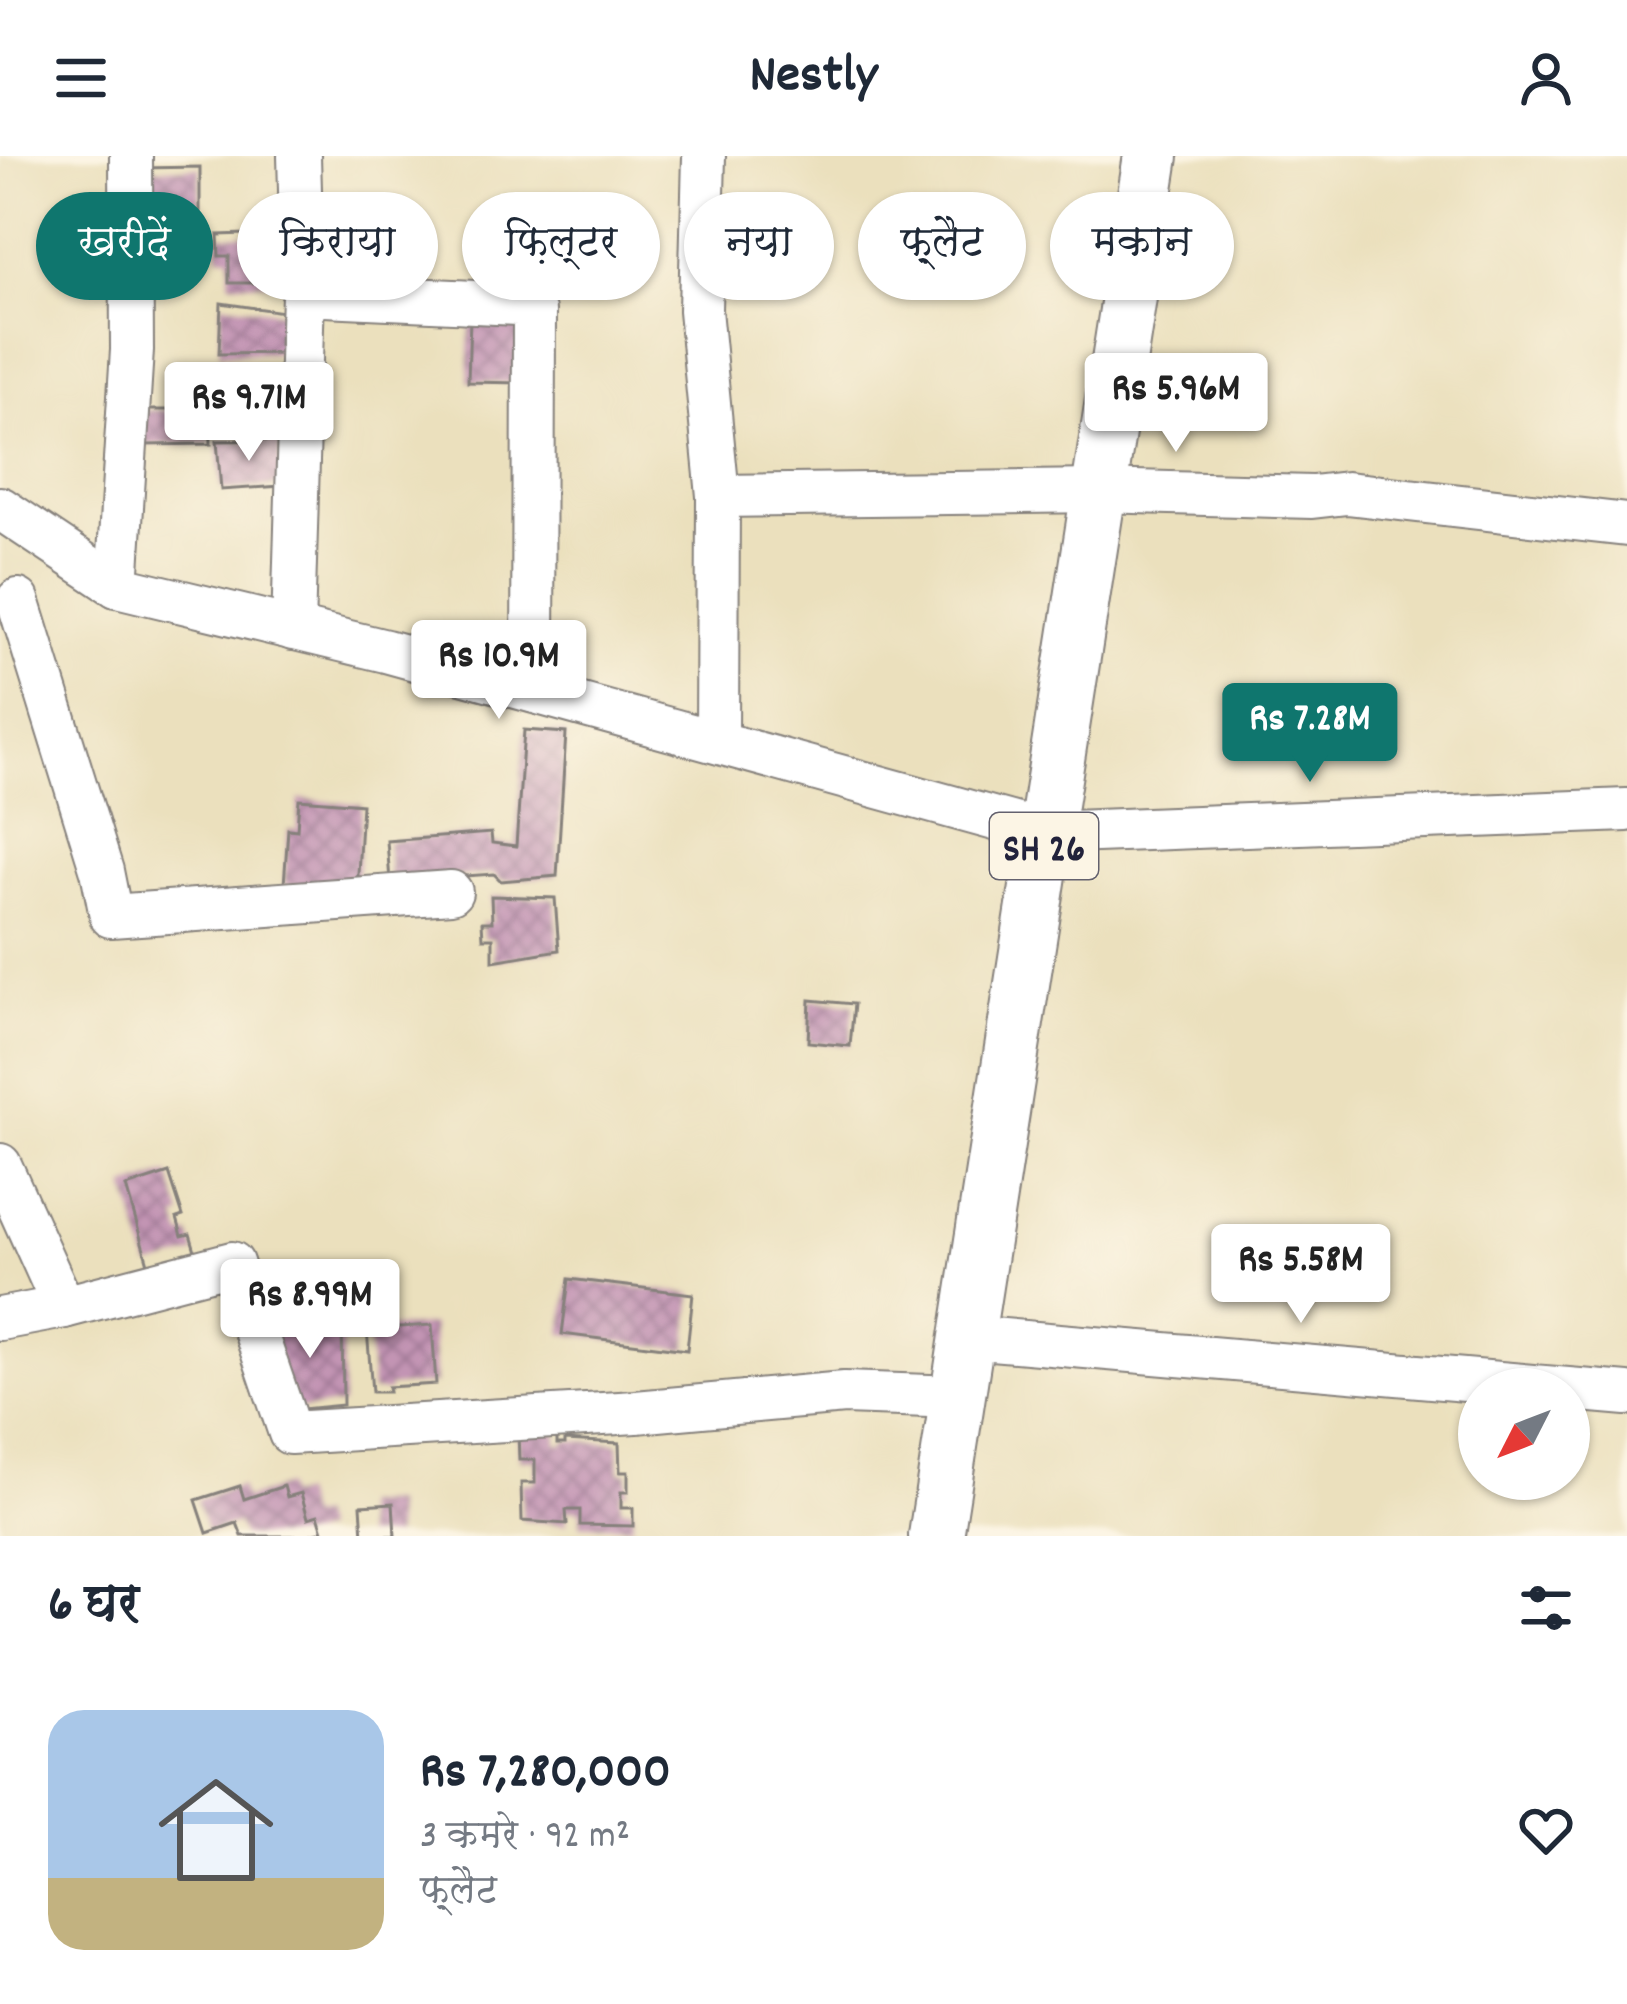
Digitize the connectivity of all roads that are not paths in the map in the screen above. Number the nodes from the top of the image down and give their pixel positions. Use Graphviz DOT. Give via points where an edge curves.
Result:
graph roads {
  1 [pos="131,156"];
  2 [pos="299,156"];
  3 [pos="704,156"];
  4 [pos="1143,157"];
  5 [pos="300,192"];
  6 [pos="303,300"];
  7 [pos="438,300"];
  8 [pos="1099,491"];
  9 [pos="718,496"];
  10 [pos="0,508"];
  11 [pos="1627,525"];
  12 [pos="104,577"];
  13 [pos="9,604"];
  14 [pos="293,628"];
  15 [pos="532,691"];
  16 [pos="717,741"];
  17 [pos="1627,810"];
  18 [pos="1046,833"];
  19 [pos="452,892"];
  20 [pos="0,1165"];
  21 [pos="64,1307"];
  22 [pos="0,1318"];
  23 [pos="968,1336"];
  24 [pos="1627,1394"];
  25 [pos="958,1397"];
  26 [pos="936,1536"];
  1 -- 12 [label="street" via="132,350"];
  2 -- 5 [label="street"];
  3 -- 9 [label="street" via="700,310"];
  4 -- 8 [label="main road, SH 26"];
  6 -- 14 [label="street"];
  7 -- 15 [label="street" via="534,310"];
  8 -- 9 [label="street"];
  8 -- 11 [label="street" via="1392,496"];
  8 -- 18 [label="main road, SH 26"];
  9 -- 16 [label="street"];
  10 -- 12 [label="street"];
  12 -- 13 [label="street"];
  12 -- 14 [label="street"];
  13 -- 19 [label="street" via="111,916"];
  14 -- 15 [label="street"];
  15 -- 16 [label="street"];
  16 -- 18 [label="street"];
  17 -- 18 [label="street"];
  18 -- 23 [label="main road, SH 26"];
  20 -- 21 [label="street"];
  21 -- 22 [label="street"];
  21 -- 25 [label="street" via="232,1262 290,1433 844,1393"];
  23 -- 24 [label="street"];
  23 -- 25 [label="main road, SH 26"];
  25 -- 26 [label="main road, SH 26"];
}
